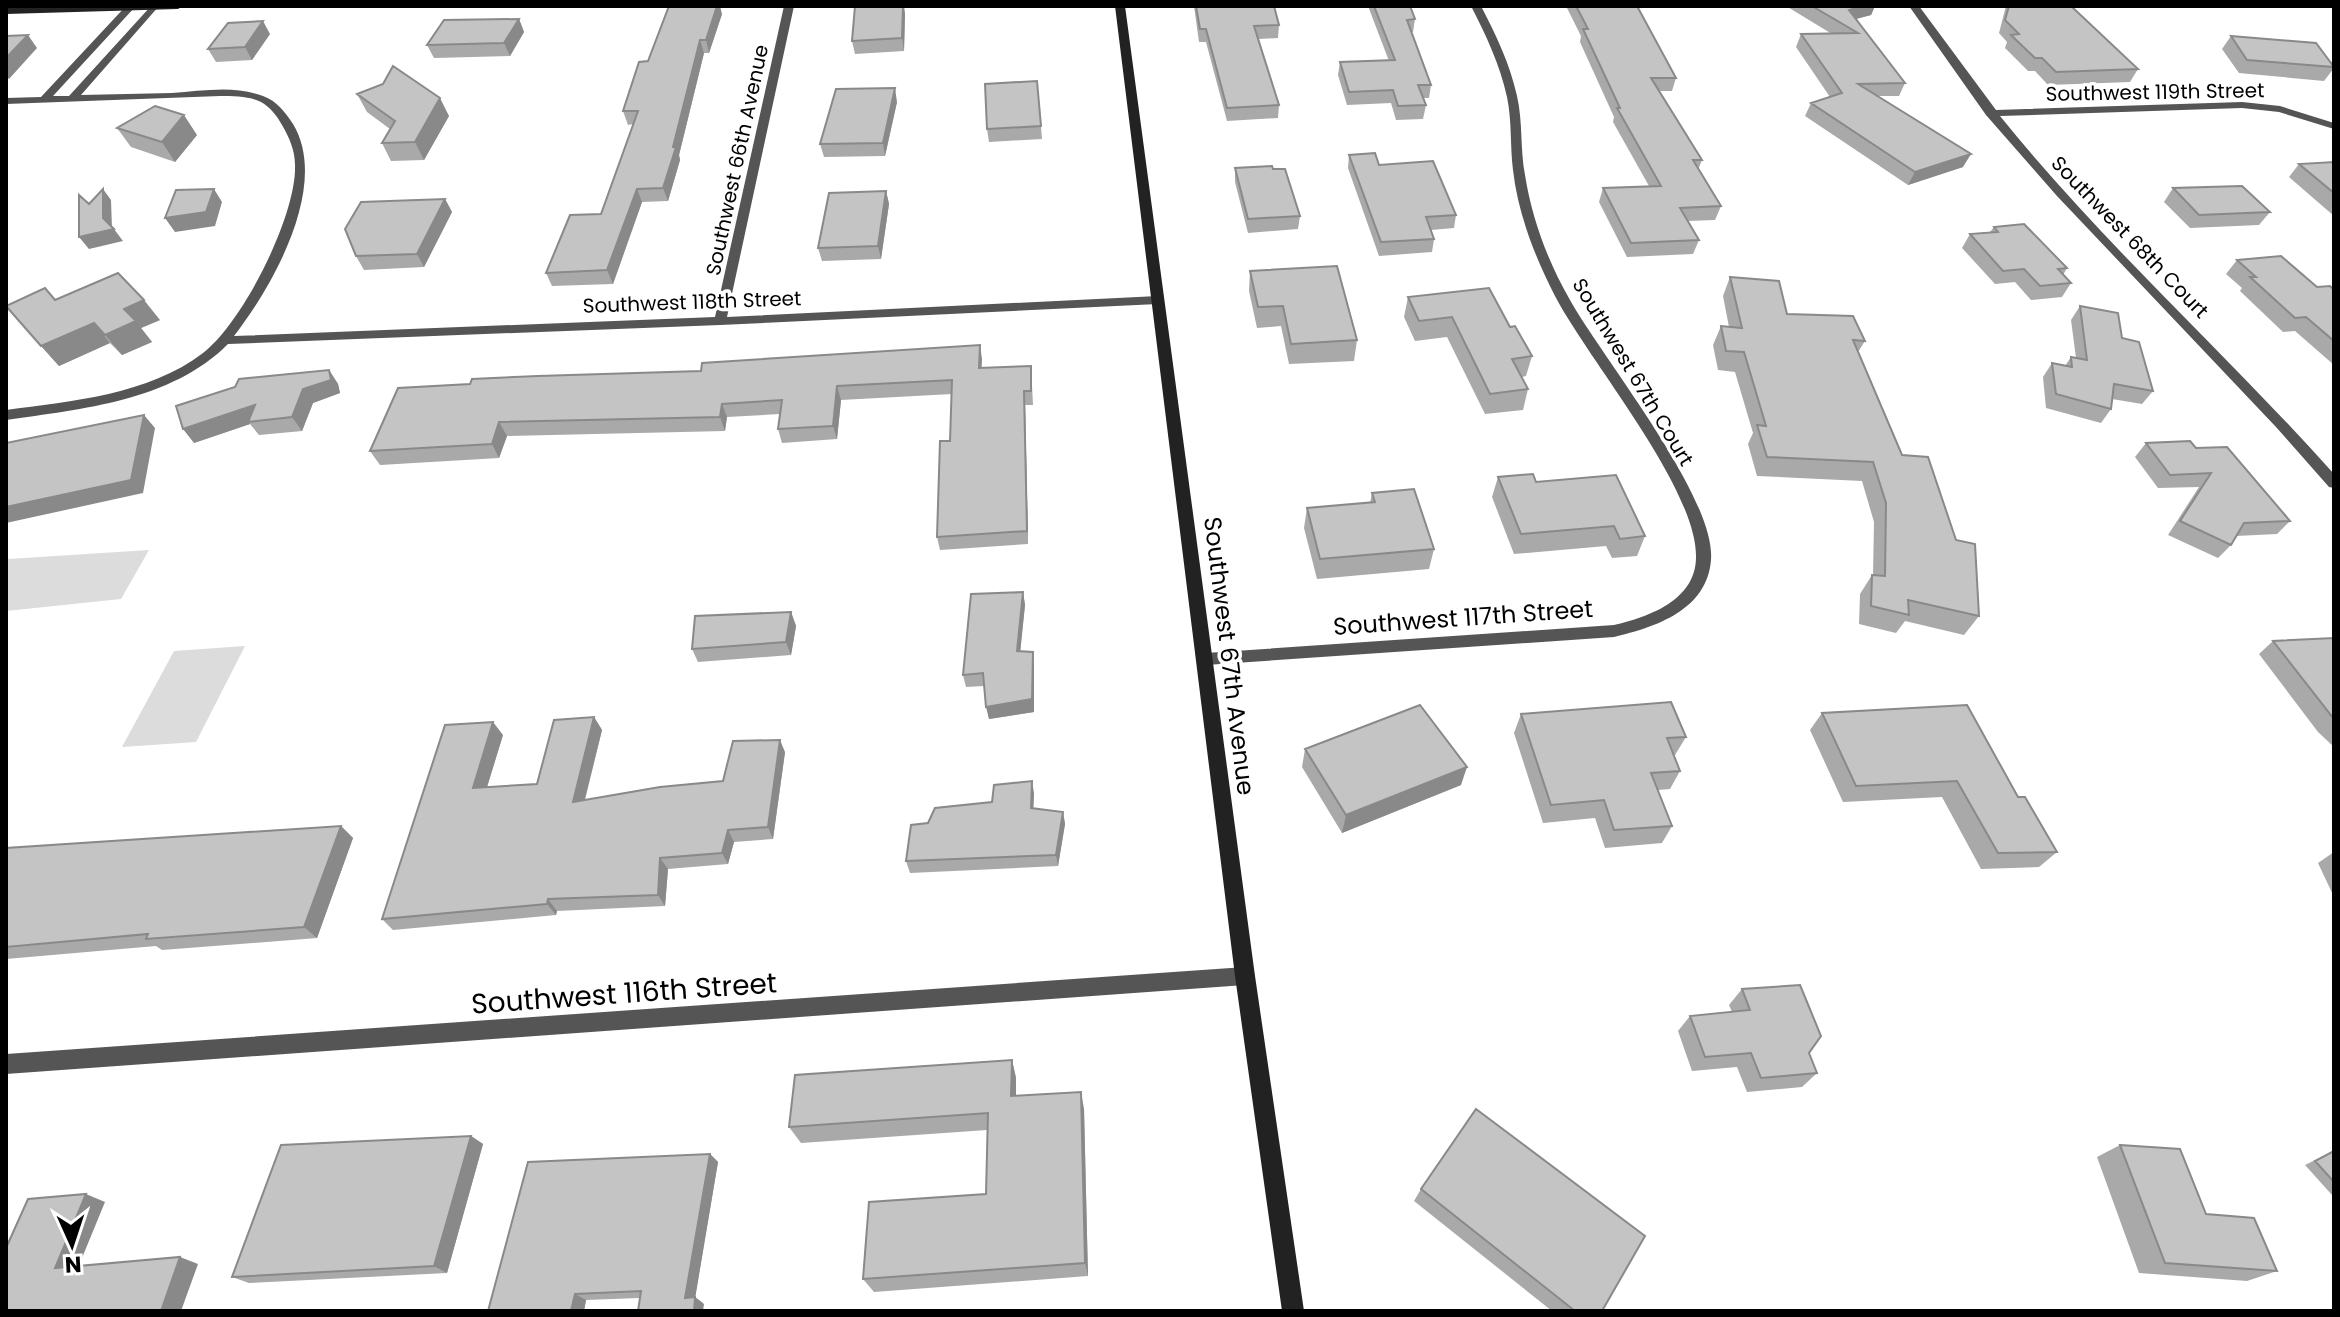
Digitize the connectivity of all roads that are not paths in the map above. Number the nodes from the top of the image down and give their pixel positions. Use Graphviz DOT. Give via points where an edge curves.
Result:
graph roads {
  1 [pos="178,6"];
  2 [pos="789,6"];
  3 [pos="1120,6"];
  4 [pos="1476,6"];
  5 [pos="1914,6"];
  6 [pos="130,7"];
  7 [pos="155,7"];
  8 [pos="6,11"];
  9 [pos="72,99"];
  10 [pos="44,100"];
  11 [pos="6,101"];
  12 [pos="1990,113"];
  13 [pos="2334,126"];
  14 [pos="1158,300"];
  15 [pos="720,321"];
  16 [pos="227,340"];
  17 [pos="6,415"];
  18 [pos="2334,483"];
  19 [pos="1701,574"];
  20 [pos="1206,659"];
  21 [pos="1245,976"];
  22 [pos="6,1064"];
  23 [pos="1293,1311"];
  1 -- 7 [label="main road"];
  2 -- 15 [label="street, Southwest 66th Avenue"];
  3 -- 14 [label="main road, Southwest 67th Avenue"];
  4 -- 19 [label="street, Southwest 67th Court" via="1512,95 1520,179 1542,254 1577,326 1691,509 1704,546"];
  5 -- 12 [label="street, Southwest 68th Court"];
  6 -- 7 [label="main road"];
  6 -- 8 [label="main road"];
  6 -- 10 [label="street"];
  7 -- 9 [label="street"];
  9 -- 10 [label="street"];
  9 -- 16 [label="street" via="256,97 270,102 290,128 301,171 294,213"];
  10 -- 11 [label="street"];
  12 -- 13 [label="street, Southwest 119th Street" via="2242,105 2280,109"];
  12 -- 18 [label="street, Southwest 68th Court"];
  14 -- 15 [label="street, Southwest 118th Street"];
  14 -- 20 [label="main road, Southwest 67th Avenue"];
  15 -- 16 [label="street, Southwest 118th Street"];
  16 -- 17 [label="street" via="182,372 148,387"];
  19 -- 20 [label="street, Southwest 117th Street" via="1684,602 1669,612 1614,631"];
  20 -- 21 [label="main road, Southwest 67th Avenue"];
  21 -- 22 [label="street, Southwest 116th Street"];
  21 -- 23 [label="main road, Southwest 67th Avenue"];
}
